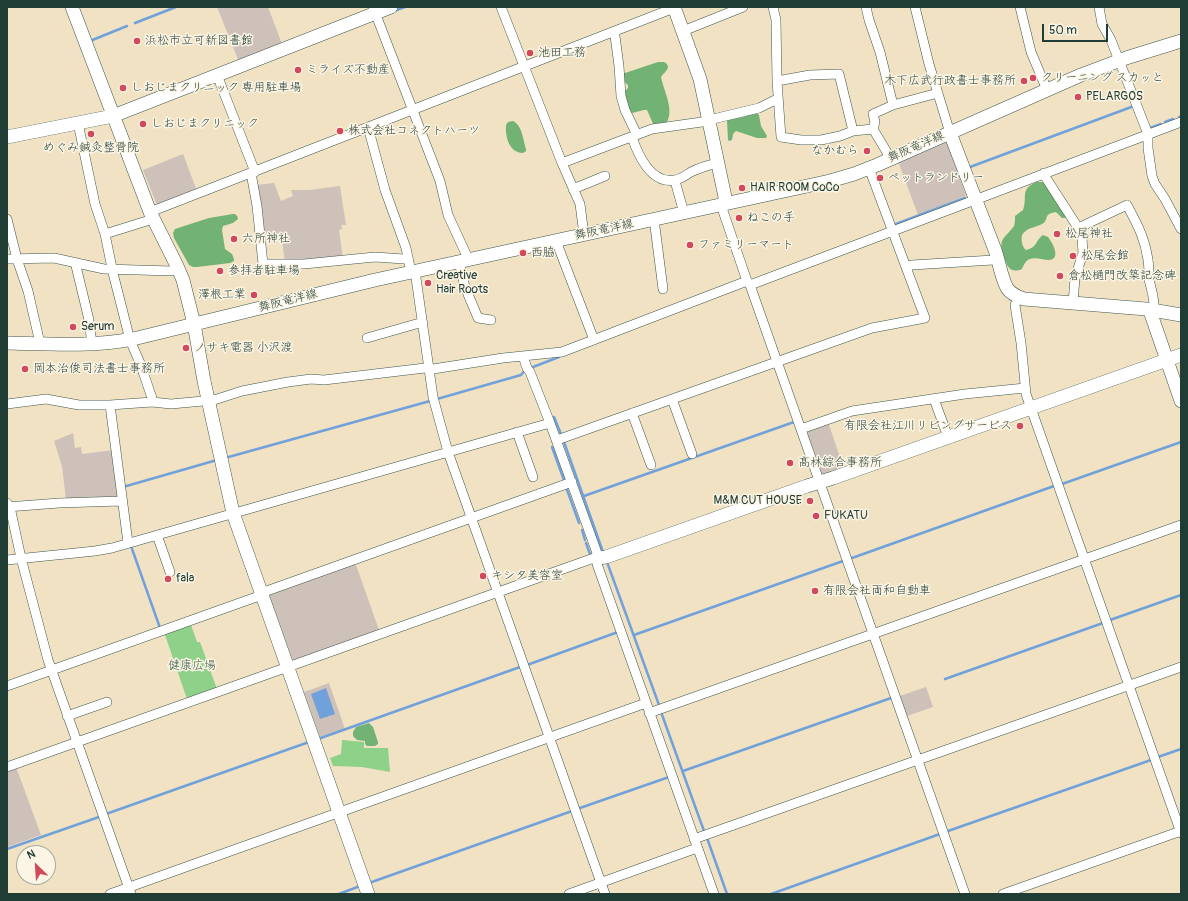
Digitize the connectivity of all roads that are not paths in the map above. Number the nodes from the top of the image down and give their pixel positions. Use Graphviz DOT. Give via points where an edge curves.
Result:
graph roads {
  1 [pos="72,7"];
  2 [pos="390,7"];
  3 [pos="501,7"];
  4 [pos="743,7"];
  5 [pos="773,7"];
  6 [pos="866,7"];
  7 [pos="915,7"];
  8 [pos="1020,7"];
  9 [pos="1099,7"];
  10 [pos="674,8"];
  11 [pos="374,10"];
  12 [pos="683,31"];
  13 [pos="614,32"];
  14 [pos="1181,41"];
  15 [pos="1120,61"];
  16 [pos="524,66"];
  17 [pos="217,75"];
  18 [pos="777,81"];
  19 [pos="1047,90"];
  20 [pos="938,93"];
  21 [pos="778,99"];
  22 [pos="893,105"];
  23 [pos="413,110"];
  24 [pos="113,116"];
  25 [pos="709,120"];
  26 [pos="1181,122"];
  27 [pos="78,123"];
  28 [pos="368,127"];
  29 [pos="873,129"];
  30 [pos="853,131"];
  31 [pos="950,132"];
  32 [pos="1148,134"];
  33 [pos="634,136"];
  34 [pos="7,137"];
  35 [pos="891,158"];
  36 [pos="562,163"];
  37 [pos="718,163"];
  38 [pos="869,168"];
  39 [pos="253,172"];
  40 [pos="1044,173"];
  41 [pos="605,176"];
  42 [pos="675,180"];
  43 [pos="573,188"];
  44 [pos="975,199"];
  45 [pos="724,204"];
  46 [pos="684,213"];
  47 [pos="151,216"];
  48 [pos="7,219"];
  49 [pos="654,220"];
  50 [pos="1180,225"];
  51 [pos="1078,228"];
  52 [pos="893,231"];
  53 [pos="105,234"];
  54 [pos="584,235"];
  55 [pos="557,240"];
  56 [pos="408,258"];
  57 [pos="7,259"];
  58 [pos="17,259"];
  59 [pos="998,259"];
  60 [pos="463,261"];
  61 [pos="76,263"];
  62 [pos="906,267"];
  63 [pos="178,268"];
  64 [pos="113,269"];
  65 [pos="413,272"];
  66 [pos="749,283"];
  67 [pos="663,289"];
  68 [pos="1018,297"];
  69 [pos="1073,303"];
  70 [pos="1152,310"];
  71 [pos="1181,315"];
  72 [pos="491,320"];
  73 [pos="422,323"];
  74 [pos="194,324"];
  75 [pos="367,338"];
  76 [pos="130,340"];
  77 [pos="594,340"];
  78 [pos="7,343"];
  79 [pos="39,344"];
  80 [pos="92,344"];
  81 [pos="1181,355"];
  82 [pos="523,356"];
  83 [pos="1167,360"];
  84 [pos="778,362"];
  85 [pos="429,368"];
  86 [pos="1025,388"];
  87 [pos="672,399"];
  88 [pos="934,399"];
  89 [pos="208,400"];
  90 [pos="1181,401"];
  91 [pos="152,402"];
  92 [pos="7,404"];
  93 [pos="110,405"];
  94 [pos="1031,408"];
  95 [pos="632,413"];
  96 [pos="550,423"];
  97 [pos="801,429"];
  98 [pos="517,432"];
  99 [pos="948,437"];
  100 [pos="556,440"];
  101 [pos="448,452"];
  102 [pos="692,454"];
  103 [pos="651,465"];
  104 [pos="534,477"];
  105 [pos="572,482"];
  106 [pos="820,482"];
  107 [pos="122,501"];
  108 [pos="8,506"];
  109 [pos="232,514"];
  110 [pos="471,518"];
  111 [pos="1181,525"];
  112 [pos="157,535"];
  113 [pos="128,543"];
  114 [pos="21,558"];
  115 [pos="596,558"];
  116 [pos="1084,559"];
  117 [pos="7,560"];
  118 [pos="170,572"];
  119 [pos="497,592"];
  120 [pos="261,594"];
  121 [pos="873,633"];
  122 [pos="287,667"];
  123 [pos="1181,667"];
  124 [pos="51,670"];
  125 [pos="1129,685"];
  126 [pos="7,686"];
  127 [pos="107,702"];
  128 [pos="646,703"];
  129 [pos="649,712"];
  130 [pos="68,716"];
  131 [pos="549,738"];
  132 [pos="77,742"];
  133 [pos="918,760"];
  134 [pos="7,767"];
  135 [pos="339,812"];
  136 [pos="1181,832"];
  137 [pos="694,839"];
  138 [pos="697,848"];
  139 [pos="600,883"];
  140 [pos="129,891"];
  141 [pos="110,894"];
  142 [pos="368,894"];
  143 [pos="569,894"];
  144 [pos="604,894"];
  145 [pos="714,894"];
  146 [pos="965,894"];
  147 [pos="1003,894"];
  1 -- 24 [label="street"];
  2 -- 11 [label="street"];
  3 -- 16 [label="street"];
  4 -- 12 [label="street"];
  5 -- 18 [label="street" via="776,20"];
  6 -- 22 [label="street"];
  7 -- 20 [label="street" via="928,64"];
  8 -- 19 [label="street" via="1031,52"];
  9 -- 15 [label="street" via="1102,24"];
  10 -- 12 [label="street"];
  10 -- 13 [label="street"];
  11 -- 17 [label="street"];
  11 -- 23 [label="street"];
  12 -- 25 [label="street" via="698,74"];
  13 -- 16 [label="street"];
  13 -- 33 [label="street" via="621,96"];
  14 -- 15 [label="street, 舞阪竜洋線"];
  15 -- 19 [label="street, 舞阪竜洋線"];
  15 -- 32 [label="street"];
  16 -- 23 [label="street"];
  16 -- 36 [label="street"];
  17 -- 24 [label="street"];
  17 -- 39 [label="street"];
  18 -- 21 [label="street"];
  18 -- 30 [label="street" via="810,75 838,74"];
  19 -- 31 [label="street, 舞阪竜洋線"];
  20 -- 22 [label="street"];
  20 -- 31 [label="street"];
  21 -- 25 [label="street" via="759,108"];
  21 -- 30 [label="street" via="781,137 821,140"];
  22 -- 29 [label="street" via="873,114"];
  23 -- 28 [label="street"];
  23 -- 60 [label="street" via="440,181 448,215 466,254"];
  24 -- 27 [label="street"];
  24 -- 47 [label="street"];
  25 -- 33 [label="street" via="652,129"];
  25 -- 37 [label="street"];
  26 -- 32 [label="street"];
  27 -- 34 [label="street"];
  27 -- 53 [label="street" via="96,210"];
  28 -- 39 [label="street"];
  28 -- 56 [label="street" via="385,190"];
  29 -- 30 [label="street"];
  29 -- 35 [label="street"];
  31 -- 35 [label="street, 舞阪竜洋線"];
  31 -- 44 [label="street"];
  32 -- 40 [label="street"];
  32 -- 50 [label="street" via="1152,176"];
  33 -- 36 [label="street"];
  33 -- 42 [label="street" via="650,171 660,178"];
  35 -- 38 [label="street, 舞阪竜洋線"];
  36 -- 43 [label="street"];
  37 -- 42 [label="street"];
  37 -- 45 [label="street" via="725,197"];
  38 -- 45 [label="street, 舞阪竜洋線" via="818,184"];
  38 -- 52 [label="street"];
  39 -- 47 [label="street"];
  39 -- 56 [label="street" via="263,264 304,264 375,256"];
  40 -- 44 [label="street"];
  40 -- 51 [label="street"];
  41 -- 43 [label="street"];
  42 -- 46 [label="street"];
  43 -- 54 [label="street" via="580,204"];
  44 -- 52 [label="street"];
  44 -- 59 [label="street"];
  45 -- 46 [label="street, 舞阪竜洋線"];
  45 -- 66 [label="street" via="723,211"];
  46 -- 49 [label="street, 舞阪竜洋線"];
  47 -- 53 [label="street"];
  47 -- 63 [label="street"];
  48 -- 58 [label="street"];
  49 -- 54 [label="street, 舞阪竜洋線"];
  49 -- 67 [label="street"];
  51 -- 69 [label="street" via="1083,253 1075,278"];
  51 -- 70 [label="street" via="1127,205 1144,241 1154,304"];
  52 -- 62 [label="street"];
  52 -- 66 [label="street"];
  53 -- 64 [label="street"];
  54 -- 55 [label="street, 舞阪竜洋線"];
  55 -- 60 [label="street, 舞阪竜洋線"];
  55 -- 77 [label="street"];
  56 -- 65 [label="street"];
  57 -- 58 [label="street"];
  58 -- 61 [label="street" via="54,258"];
  58 -- 79 [label="street" via="30,299"];
  59 -- 62 [label="street"];
  59 -- 68 [label="street" via="1007,288"];
  60 -- 65 [label="street, 舞阪竜洋線"];
  60 -- 72 [label="street" via="465,287 478,318"];
  61 -- 64 [label="street"];
  61 -- 80 [label="street"];
  62 -- 84 [label="street" via="926,318 872,328"];
  63 -- 64 [label="street"];
  63 -- 74 [label="street"];
  64 -- 76 [label="street"];
  65 -- 73 [label="street"];
  65 -- 74 [label="street, 舞阪竜洋線"];
  66 -- 77 [label="street"];
  66 -- 84 [label="street"];
  68 -- 69 [label="street"];
  68 -- 86 [label="street" via="1015,306"];
  69 -- 70 [label="street"];
  70 -- 71 [label="street"];
  70 -- 83 [label="street" via="1150,314"];
  73 -- 75 [label="street"];
  73 -- 85 [label="street"];
  74 -- 76 [label="street, 舞阪竜洋線"];
  74 -- 89 [label="street"];
  76 -- 80 [label="street, 舞阪竜洋線"];
  76 -- 91 [label="street" via="143,370"];
  77 -- 82 [label="street" via="562,352"];
  78 -- 79 [label="street, 舞阪竜洋線"];
  79 -- 80 [label="street, 舞阪竜洋線"];
  81 -- 83 [label="street"];
  82 -- 85 [label="street"];
  82 -- 96 [label="street"];
  83 -- 90 [label="street"];
  83 -- 94 [label="street"];
  84 -- 87 [label="street"];
  84 -- 97 [label="street"];
  85 -- 89 [label="street" via="288,382"];
  85 -- 101 [label="street" via="433,397"];
  86 -- 88 [label="street"];
  86 -- 94 [label="street"];
  87 -- 95 [label="street"];
  87 -- 102 [label="street"];
  88 -- 97 [label="street" via="852,411"];
  88 -- 99 [label="street"];
  89 -- 91 [label="street" via="171,404"];
  89 -- 109 [label="street"];
  91 -- 93 [label="street"];
  92 -- 93 [label="street" via="46,399 79,405"];
  93 -- 107 [label="street"];
  94 -- 99 [label="street"];
  94 -- 116 [label="street"];
  95 -- 100 [label="street"];
  95 -- 103 [label="street"];
  96 -- 98 [label="street"];
  96 -- 100 [label="street"];
  97 -- 106 [label="street"];
  98 -- 101 [label="street"];
  98 -- 104 [label="street"];
  99 -- 106 [label="street"];
  100 -- 105 [label="street"];
  101 -- 109 [label="street"];
  101 -- 110 [label="street"];
  105 -- 110 [label="street"];
  105 -- 115 [label="street" via="597,553"];
  106 -- 115 [label="street"];
  106 -- 121 [label="street"];
  107 -- 108 [label="street"];
  107 -- 113 [label="street"];
  108 -- 114 [label="street"];
  109 -- 112 [label="street"];
  109 -- 120 [label="street"];
  110 -- 119 [label="street"];
  110 -- 120 [label="street"];
  111 -- 116 [label="street"];
  112 -- 113 [label="street"];
  112 -- 118 [label="street"];
  113 -- 114 [label="street" via="95,551"];
  114 -- 117 [label="street"];
  114 -- 124 [label="street"];
  115 -- 119 [label="street"];
  115 -- 128 [label="street"];
  116 -- 121 [label="street"];
  116 -- 125 [label="street"];
  119 -- 122 [label="street"];
  119 -- 131 [label="street"];
  120 -- 122 [label="street"];
  120 -- 124 [label="street"];
  121 -- 129 [label="street"];
  121 -- 133 [label="street"];
  122 -- 132 [label="street"];
  122 -- 135 [label="street"];
  123 -- 125 [label="street"];
  124 -- 126 [label="street"];
  124 -- 130 [label="street"];
  125 -- 133 [label="street"];
  125 -- 136 [label="street"];
  127 -- 130 [label="street"];
  128 -- 129 [label="street"];
  128 -- 131 [label="street"];
  129 -- 137 [label="street"];
  130 -- 132 [label="street"];
  131 -- 135 [label="street"];
  131 -- 139 [label="street"];
  132 -- 134 [label="street"];
  132 -- 140 [label="street"];
  133 -- 137 [label="street"];
  133 -- 146 [label="street"];
  135 -- 140 [label="street"];
  135 -- 142 [label="street"];
  136 -- 147 [label="street"];
  137 -- 138 [label="street"];
  138 -- 139 [label="street"];
  138 -- 145 [label="street"];
  139 -- 143 [label="street"];
  139 -- 144 [label="street"];
  140 -- 141 [label="street"];
}
